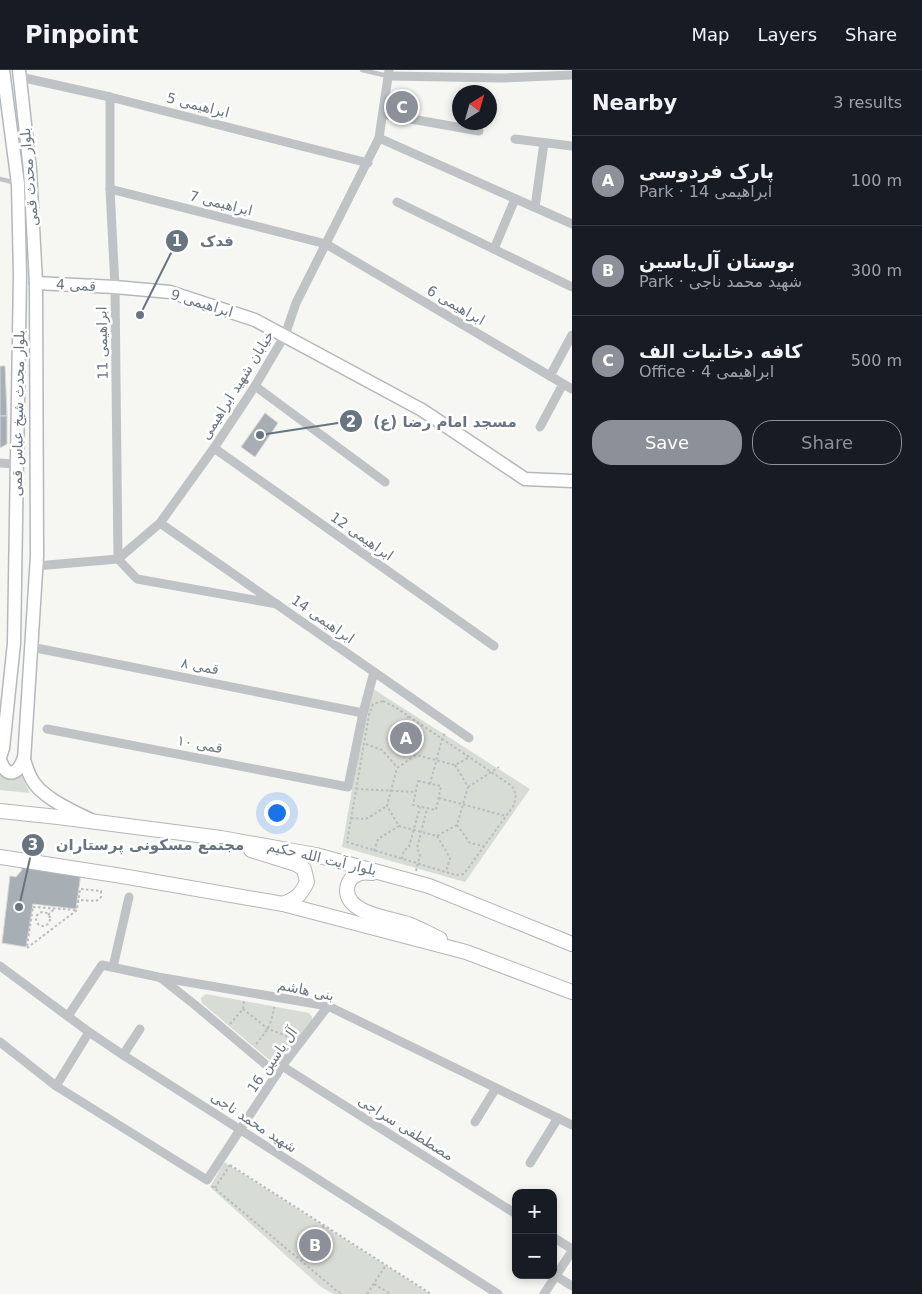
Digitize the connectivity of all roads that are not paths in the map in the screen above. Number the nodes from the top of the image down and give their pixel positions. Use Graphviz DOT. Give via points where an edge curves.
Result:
graph roads {
  1 [pos="3,70"];
  2 [pos="362,70"];
  3 [pos="389,73"];
  4 [pos="20,74"];
  5 [pos="572,75"];
  6 [pos="110,96"];
  7 [pos="383,114"];
  8 [pos="479,131"];
  9 [pos="380,138"];
  10 [pos="515,138"];
  11 [pos="544,143"];
  12 [pos="572,146"];
  13 [pos="368,163"];
  14 [pos="0,178"];
  15 [pos="18,184"];
  16 [pos="110,189"];
  17 [pos="515,199"];
  18 [pos="397,202"];
  19 [pos="535,207"];
  20 [pos="570,221"];
  21 [pos="326,244"];
  22 [pos="494,249"];
  23 [pos="36,283"];
  24 [pos="572,286"];
  25 [pos="115,287"];
  26 [pos="285,335"];
  27 [pos="572,335"];
  28 [pos="550,376"];
  29 [pos="563,384"];
  30 [pos="255,386"];
  31 [pos="572,389"];
  32 [pos="540,427"];
  33 [pos="214,448"];
  34 [pos="0,463"];
  35 [pos="16,464"];
  36 [pos="572,481"];
  37 [pos="385,482"];
  38 [pos="160,523"];
  39 [pos="118,559"];
  40 [pos="36,566"];
  41 [pos="277,604"];
  42 [pos="494,646"];
  43 [pos="31,647"];
  44 [pos="374,672"];
  45 [pos="363,713"];
  46 [pos="47,729"];
  47 [pos="469,738"];
  48 [pos="24,757"];
  49 [pos="0,758"];
  50 [pos="0,811"];
  51 [pos="95,822"];
  52 [pos="222,838"];
  53 [pos="0,858"];
  54 [pos="393,875"];
  55 [pos="128,896"];
  56 [pos="283,904"];
  57 [pos="572,944"];
  58 [pos="466,952"];
  59 [pos="0,966"];
  60 [pos="113,967"];
  61 [pos="158,977"];
  62 [pos="572,992"];
  63 [pos="328,1006"];
  64 [pos="68,1016"];
  65 [pos="140,1029"];
  66 [pos="89,1032"];
  67 [pos="0,1042"];
  68 [pos="123,1055"];
  69 [pos="280,1070"];
  70 [pos="56,1086"];
  71 [pos="496,1088"];
  72 [pos="558,1118"];
  73 [pos="475,1122"];
  74 [pos="572,1125"];
  75 [pos="241,1129"];
  76 [pos="530,1163"];
  77 [pos="512,1212"];
  78 [pos="557,1240"];
  79 [pos="572,1250"];
  80 [pos="557,1274"];
  81 [pos="557,1277"];
  82 [pos="554,1279"];
  83 [pos="572,1286"];
  84 [pos="498,1294"];
  85 [pos="544,1294"];
  1 -- 15 [label="main road, بلوار محدث شیخ عباس قمی"];
  2 -- 3 [label="lane"];
  3 -- 5 [label="street" via="502,78"];
  3 -- 7 [label="street, خیابان شهید ابراهیمی"];
  4 -- 6 [label="street, ابراهیمی 5"];
  4 -- 23 [label="main road, بلوار محدث قمی" via="30,170"];
  6 -- 13 [label="street, ابراهیمی 5"];
  6 -- 16 [label="street, ابراهیمی 11"];
  7 -- 8 [label="street"];
  7 -- 9 [label="street, خیابان شهید ابراهیمی"];
  9 -- 13 [label="street, خیابان شهید ابراهیمی"];
  9 -- 17 [label="street"];
  10 -- 11 [label="street"];
  11 -- 12 [label="street"];
  11 -- 19 [label="street"];
  13 -- 21 [label="street, خیابان شهید ابراهیمی"];
  14 -- 15 [label="lane"];
  15 -- 35 [label="main road, بلوار محدث شیخ عباس قمی" via="20,275"];
  16 -- 21 [label="street, ابراهیمی 7"];
  16 -- 25 [label="street, ابراهیمی 11"];
  17 -- 19 [label="street"];
  17 -- 22 [label="street"];
  18 -- 22 [label="street"];
  19 -- 20 [label="street"];
  21 -- 26 [label="street, خیابان شهید ابراهیمی" via="296,303"];
  21 -- 28 [label="street, ابراهیمی 6"];
  22 -- 24 [label="street"];
  23 -- 25 [label="main road, قمی 4"];
  23 -- 40 [label="main road, بلوار محدث شیخ عباس قمی"];
  25 -- 26 [label="main road, ابراهیمی 9" via="170,292 255,320"];
  25 -- 39 [label="street, ابراهیمی 11"];
  26 -- 30 [label="street, خیابان شهید ابراهیمی"];
  26 -- 36 [label="main road, ابراهیمی 9" via="422,410 525,479"];
  27 -- 28 [label="street"];
  28 -- 29 [label="street, ابراهیمی 6"];
  29 -- 31 [label="street, ابراهیمی 6"];
  29 -- 32 [label="street"];
  30 -- 33 [label="street, خیابان شهید ابراهیمی"];
  30 -- 37 [label="street"];
  33 -- 38 [label="street, خیابان شهید ابراهیمی"];
  33 -- 42 [label="street, ابراهیمی 12"];
  34 -- 35 [label="street"];
  35 -- 49 [label="main road, بلوار محدث شیخ عباس قمی" via="14,643"];
  38 -- 39 [label="street, خیابان شهید ابراهیمی"];
  38 -- 41 [label="street, ابراهیمی 14"];
  39 -- 40 [label="street"];
  39 -- 41 [label="street" via="138,579"];
  40 -- 43 [label="main road, بلوار محدث شیخ عباس قمی"];
  41 -- 44 [label="street, ابراهیمی 14"];
  43 -- 45 [label="street, قمی ۸"];
  43 -- 48 [label="main road, بلوار محدث شیخ عباس قمی"];
  44 -- 45 [label="street"];
  44 -- 47 [label="street, ابراهیمی 14"];
  45 -- 46 [label="street, قمی ۱۰" via="351,788"];
  48 -- 49 [label="main road" via="21,768 15,772 5,770"];
  48 -- 51 [label="main road, بلوار محدث شیخ عباس قمی" via="31,780 39,789"];
  50 -- 51 [label="main road, بلوار آیت الله حکیم"];
  51 -- 52 [label="main road, بلوار آیت الله حکیم"];
  52 -- 54 [label="main road, بلوار آیت الله حکیم" via="316,855"];
  52 -- 56 [label="main road" via="296,864 304,870 307,882 301,894"];
  53 -- 56 [label="main road"];
  54 -- 57 [label="main road, بلوار آیت الله حکیم" via="429,886"];
  54 -- 58 [label="main road" via="365,872 354,875 346,888 348,897 361,910 424,931"];
  55 -- 60 [label="street"];
  56 -- 58 [label="main road"];
  58 -- 62 [label="main road"];
  59 -- 64 [label="street, شهید محمد ناجی"];
  60 -- 61 [label="street, بنی هاشم"];
  60 -- 64 [label="street" via="102,965"];
  61 -- 63 [label="street, بنی هاشم"];
  61 -- 69 [label="street, مصططفی سراجی" via="250,1051"];
  63 -- 69 [label="street, آل یاسین 16"];
  63 -- 71 [label="street, بنی هاشم"];
  64 -- 66 [label="street, شهید محمد ناجی"];
  65 -- 68 [label="street"];
  66 -- 68 [label="street, شهید محمد ناجی"];
  66 -- 70 [label="street"];
  67 -- 70 [label="street"];
  68 -- 75 [label="street, شهید محمد ناجی"];
  69 -- 75 [label="street, آل یاسین 16"];
  69 -- 77 [label="street, مصططفی سراجی"];
  70 -- 75 [label="street, آل یاسین 16" via="207,1180"];
  71 -- 72 [label="street, بنی هاشم"];
  71 -- 73 [label="street"];
  72 -- 74 [label="street, بنی هاشم"];
  72 -- 76 [label="street"];
  75 -- 84 [label="street, شهید محمد ناجی"];
  78 -- 79 [label="street"];
  79 -- 80 [label="street"];
  81 -- 83 [label="street"];
  82 -- 85 [label="street"];
}
